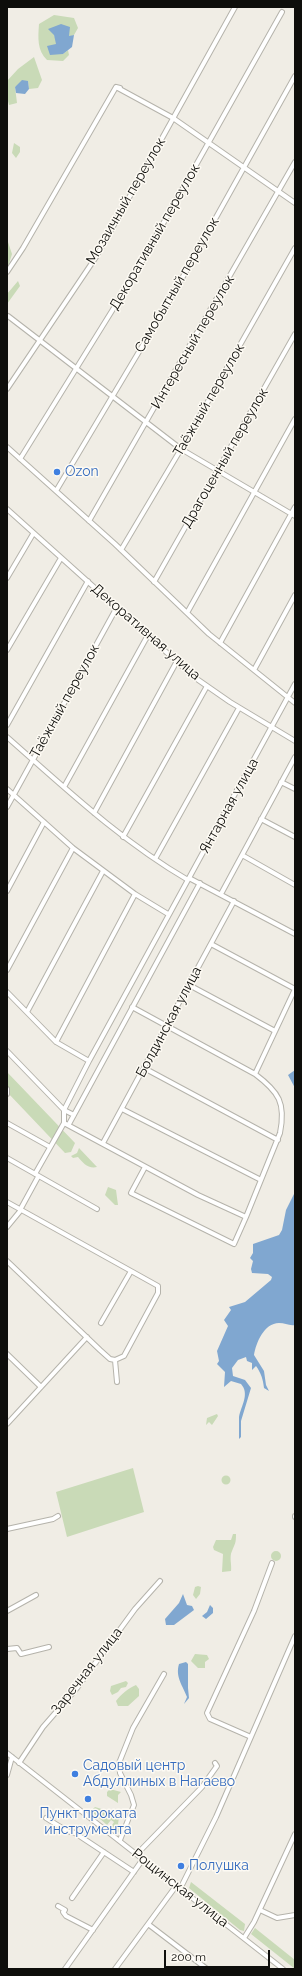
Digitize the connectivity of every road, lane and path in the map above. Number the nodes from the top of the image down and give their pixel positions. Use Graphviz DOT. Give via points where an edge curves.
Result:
graph roads {
  1 [pos="235,7"];
  2 [pos="282,12"];
  3 [pos="295,76"];
  4 [pos="173,118"];
  5 [pos="209,143"];
  6 [pos="295,162"];
  7 [pos="244,167"];
  8 [pos="278,191"];
  9 [pos="295,203"];
  10 [pos="295,248"];
  11 [pos="7,272"];
  12 [pos="8,316"];
  13 [pos="295,334"];
  14 [pos="40,341"];
  15 [pos="77,369"];
  16 [pos="7,389"];
  17 [pos="113,397"];
  18 [pos="295,420"];
  19 [pos="147,423"];
  20 [pos="7,447"];
  21 [pos="181,449"];
  22 [pos="20,459"];
  23 [pos="218,472"];
  24 [pos="56,491"];
  25 [pos="254,493"];
  26 [pos="295,507"];
  27 [pos="7,510"];
  28 [pos="293,515"];
  29 [pos="89,521"];
  30 [pos="33,534"];
  31 [pos="121,550"];
  32 [pos="61,558"];
  33 [pos="7,578"];
  34 [pos="88,581"];
  35 [pos="154,582"];
  36 [pos="295,595"];
  37 [pos="117,607"];
  38 [pos="187,612"];
  39 [pos="148,635"];
  40 [pos="220,643"];
  41 [pos="7,650"];
  42 [pos="177,661"];
  43 [pos="254,670"];
  44 [pos="295,684"];
  45 [pos="207,686"];
  46 [pos="288,697"];
  47 [pos="295,702"];
  48 [pos="239,708"];
  49 [pos="7,725"];
  50 [pos="271,728"];
  51 [pos="7,737"];
  52 [pos="295,741"];
  53 [pos="295,757"];
  54 [pos="33,760"];
  55 [pos="281,782"];
  56 [pos="64,787"];
  57 [pos="7,789"];
  58 [pos="295,789"];
  59 [pos="13,795"];
  60 [pos="7,807"];
  61 [pos="94,813"];
  62 [pos="261,819"];
  63 [pos="44,822"];
  64 [pos="124,837"];
  65 [pos="295,837"];
  66 [pos="72,848"];
  67 [pos="242,856"];
  68 [pos="155,859"];
  69 [pos="103,871"];
  70 [pos="189,879"];
  71 [pos="200,883"];
  72 [pos="295,885"];
  73 [pos="7,891"];
  74 [pos="135,894"];
  75 [pos="221,894"];
  76 [pos="234,901"];
  77 [pos="168,914"];
  78 [pos="295,934"];
  79 [pos="211,944"];
  80 [pos="7,970"];
  81 [pos="189,986"];
  82 [pos="295,989"];
  83 [pos="7,992"];
  84 [pos="132,1008"];
  85 [pos="27,1012"];
  86 [pos="167,1026"];
  87 [pos="275,1031"];
  88 [pos="56,1042"];
  89 [pos="7,1051"];
  90 [pos="89,1061"];
  91 [pos="144,1068"];
  92 [pos="254,1074"];
  93 [pos="7,1089"];
  94 [pos="7,1094"];
  95 [pos="122,1109"];
  96 [pos="64,1110"];
  97 [pos="74,1115"];
  98 [pos="7,1123"];
  99 [pos="67,1124"];
  100 [pos="278,1140"];
  101 [pos="103,1143"];
  102 [pos="50,1147"];
  103 [pos="7,1158"];
  104 [pos="145,1167"];
  105 [pos="36,1175"];
  106 [pos="261,1180"];
  107 [pos="7,1202"];
  108 [pos="97,1209"];
  109 [pos="21,1210"];
  110 [pos="246,1217"];
  111 [pos="7,1227"];
  112 [pos="7,1261"];
  113 [pos="131,1271"];
  114 [pos="101,1323"];
  115 [pos="87,1337"];
  116 [pos="7,1354"];
  117 [pos="115,1360"];
  118 [pos="118,1382"];
  119 [pos="41,1387"];
  120 [pos="7,1424"];
  121 [pos="58,1516"];
  122 [pos="7,1529"];
  123 [pos="272,1563"];
  124 [pos="160,1581"];
  125 [pos="36,1595"];
  126 [pos="7,1610"];
  127 [pos="295,1636"];
  128 [pos="49,1647"];
  129 [pos="7,1649"];
  130 [pos="164,1674"];
  131 [pos="250,1737"];
  132 [pos="7,1753"];
  133 [pos="12,1757"];
  134 [pos="19,1763"];
  135 [pos="215,1763"];
  136 [pos="7,1775"];
  137 [pos="46,1818"];
  138 [pos="294,1837"];
  139 [pos="120,1840"];
  140 [pos="104,1852"];
  141 [pos="137,1854"];
  142 [pos="143,1859"];
  143 [pos="134,1872"];
  144 [pos="176,1886"];
  145 [pos="180,1889"];
  146 [pos="72,1898"];
  147 [pos="58,1906"];
  148 [pos="260,1910"];
  149 [pos="295,1915"];
  150 [pos="148,1924"];
  151 [pos="93,1930"];
  152 [pos="244,1938"];
  153 [pos="65,1969"];
  154 [pos="115,1969"];
  155 [pos="207,1969"];
  156 [pos="283,1969"];
  1 -- 4 [label="street, Мозаичный переулок"];
  2 -- 5 [label="street, Декоративный переулок"];
  3 -- 7 [label="street, Самобытный переулок"];
  4 -- 5 [label="street"];
  4 -- 11 [label="street" via="118,87"];
  4 -- 14 [label="street, Мозаичный переулок" via="96,257"];
  5 -- 7 [label="street"];
  5 -- 15 [label="street, Декоративный переулок"];
  6 -- 8 [label="street, Интересный переулок"];
  7 -- 8 [label="street"];
  7 -- 17 [label="street, Самобытный переулок"];
  8 -- 9 [label="street"];
  8 -- 19 [label="street, Интересный переулок"];
  10 -- 21 [label="street, Таёжный переулок"];
  12 -- 14 [label="street"];
  13 -- 23 [label="street, Драгоценный переулок"];
  14 -- 15 [label="street"];
  14 -- 16 [label="street, Мозаичный переулок"];
  15 -- 17 [label="street"];
  15 -- 22 [label="street, Декоративный переулок"];
  17 -- 19 [label="street"];
  17 -- 24 [label="street, Самобытный переулок"];
  18 -- 25 [label="street"];
  19 -- 21 [label="street"];
  19 -- 29 [label="street, Интересный переулок"];
  20 -- 22 [label="street"];
  21 -- 23 [label="street"];
  21 -- 31 [label="street, Таёжный переулок"];
  22 -- 24 [label="street"];
  23 -- 25 [label="street"];
  23 -- 35 [label="street, Драгоценный переулок"];
  24 -- 29 [label="street"];
  25 -- 28 [label="street"];
  25 -- 38 [label="street"];
  26 -- 28 [label="street"];
  27 -- 30 [label="street, Декоративная улица"];
  28 -- 40 [label="street"];
  29 -- 31 [label="street"];
  30 -- 32 [label="street, Декоративная улица"];
  30 -- 33 [label="street"];
  31 -- 35 [label="street"];
  32 -- 34 [label="street, Декоративная улица"];
  32 -- 41 [label="street"];
  34 -- 37 [label="street, Декоративная улица"];
  34 -- 49 [label="street"];
  35 -- 38 [label="street"];
  36 -- 43 [label="street"];
  37 -- 39 [label="street, Декоративная улица"];
  37 -- 54 [label="street, Таёжный переулок"];
  38 -- 40 [label="street"];
  39 -- 42 [label="street, Декоративная улица"];
  39 -- 56 [label="street"];
  40 -- 43 [label="street"];
  42 -- 45 [label="street, Декоративная улица"];
  42 -- 61 [label="street"];
  43 -- 46 [label="street"];
  44 -- 46 [label="street, Янтарная улица"];
  45 -- 48 [label="street, Декоративная улица"];
  45 -- 64 [label="street"];
  46 -- 47 [label="street"];
  46 -- 50 [label="street, Янтарная улица"];
  48 -- 50 [label="street, Декоративная улица"];
  48 -- 68 [label="street"];
  50 -- 52 [label="street, Декоративная улица"];
  50 -- 70 [label="street, Янтарная улица"];
  51 -- 54 [label="street"];
  53 -- 55 [label="street"];
  54 -- 56 [label="street"];
  54 -- 59 [label="street, Таёжный переулок"];
  55 -- 58 [label="street"];
  55 -- 62 [label="street"];
  56 -- 61 [label="street"];
  57 -- 59 [label="street"];
  59 -- 60 [label="street, Таёжный переулок"];
  59 -- 63 [label="street"];
  61 -- 64 [label="street"];
  62 -- 65 [label="street"];
  62 -- 67 [label="street"];
  63 -- 66 [label="street"];
  63 -- 73 [label="street"];
  64 -- 68 [label="street"];
  66 -- 69 [label="street"];
  66 -- 80 [label="street"];
  67 -- 72 [label="street"];
  67 -- 75 [label="street"];
  68 -- 70 [label="street"];
  69 -- 74 [label="street"];
  69 -- 85 [label="street"];
  70 -- 71 [label="street"];
  70 -- 77 [label="street, Янтарная улица"];
  71 -- 75 [label="street"];
  71 -- 84 [label="street"];
  74 -- 77 [label="street"];
  74 -- 88 [label="street"];
  75 -- 76 [label="street"];
  76 -- 78 [label="street"];
  76 -- 79 [label="street, Болдинская улица"];
  77 -- 90 [label="street, Янтарная улица"];
  79 -- 81 [label="street, Болдинская улица"];
  79 -- 82 [label="street"];
  81 -- 86 [label="street, Болдинская улица"];
  81 -- 87 [label="street"];
  82 -- 87 [label="street"];
  83 -- 85 [label="street"];
  84 -- 86 [label="street"];
  84 -- 97 [label="street"];
  85 -- 88 [label="street"];
  86 -- 91 [label="street, Болдинская улица"];
  86 -- 92 [label="street"];
  87 -- 92 [label="street"];
  88 -- 90 [label="street"];
  89 -- 96 [label="street"];
  90 -- 96 [label="street, Янтарная улица"];
  91 -- 95 [label="street, Болдинская улица"];
  91 -- 100 [label="street"];
  92 -- 100 [label="street" via="271,1086 282,1102 283,1120"];
  93 -- 94 [label="street"];
  95 -- 101 [label="street, Болдинская улица"];
  95 -- 106 [label="street"];
  96 -- 97 [label="street"];
  96 -- 99 [label="street"];
  97 -- 99 [label="street"];
  98 -- 102 [label="street"];
  99 -- 101 [label="street"];
  99 -- 102 [label="street"];
  100 -- 106 [label="street"];
  101 -- 104 [label="street"];
  102 -- 105 [label="street"];
  103 -- 105 [label="street"];
  104 -- 110 [label="street"];
  104 -- 110 [label="street" via="131,1194 234,1244"];
  105 -- 108 [label="street"];
  105 -- 109 [label="street"];
  106 -- 110 [label="street"];
  107 -- 109 [label="street"];
  109 -- 111 [label="street"];
  109 -- 113 [label="street"];
  112 -- 115 [label="street"];
  113 -- 114 [label="street"];
  113 -- 117 [label="street" via="159,1289 124,1356"];
  115 -- 117 [label="street" via="110,1359"];
  115 -- 119 [label="street"];
  116 -- 119 [label="street"];
  117 -- 118 [label="street"];
  119 -- 120 [label="street"];
  121 -- 122 [label="street"];
  123 -- 131 [label="street" via="254,1611 207,1713 210,1719"];
  124 -- 134 [label="street, Заречная улица" via="135,1609 77,1688 43,1727"];
  125 -- 126 [label="street"];
  127 -- 131 [label="street"];
  128 -- 129 [label="street" via="21,1654 17,1648"];
  130 -- 139 [label="street" via="133,1728 119,1763 120,1773 134,1805"];
  131 -- 145 [label="street" via="216,1817"];
  132 -- 133 [label="street, Рощинская улица"];
  133 -- 134 [label="street, Рощинская улица"];
  133 -- 136 [label="street"];
  134 -- 139 [label="street, Рощинская улица"];
  135 -- 141 [label="street" via="217,1766 202,1787"];
  137 -- 140 [label="street"];
  138 -- 148 [label="street"];
  139 -- 141 [label="street, Рощинская улица"];
  140 -- 143 [label="street"];
  140 -- 146 [label="street"];
  141 -- 142 [label="street, Рощинская улица"];
  142 -- 143 [label="street"];
  142 -- 144 [label="street, Рощинская улица"];
  143 -- 151 [label="street"];
  144 -- 145 [label="street, Рощинская улица"];
  144 -- 150 [label="street"];
  145 -- 152 [label="street, Рощинская улица"];
  147 -- 151 [label="street" via="65,1910 63,1912 66,1916"];
  148 -- 149 [label="street" via="277,1918"];
  148 -- 152 [label="street"];
  150 -- 154 [label="street"];
  150 -- 155 [label="street"];
  151 -- 153 [label="street"];
  152 -- 156 [label="street, Рощинская улица"];
}
